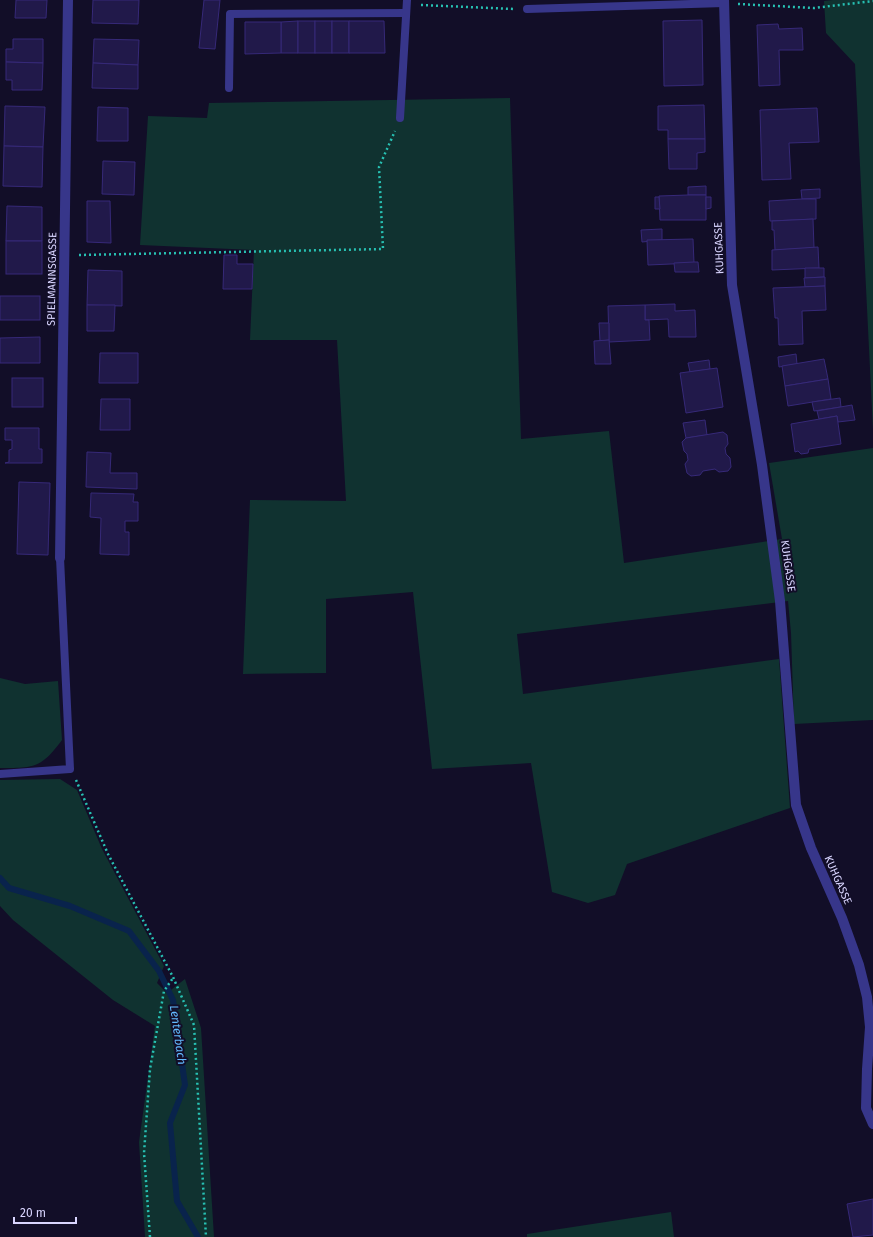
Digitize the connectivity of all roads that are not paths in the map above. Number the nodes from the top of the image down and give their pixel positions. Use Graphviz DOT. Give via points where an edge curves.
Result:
graph roads {
  1 [pos="68,0"];
  2 [pos="724,2"];
  3 [pos="407,6"];
  4 [pos="527,9"];
  5 [pos="229,88"];
  6 [pos="400,118"];
  7 [pos="60,558"];
  8 [pos="0,774"];
  9 [pos="873,1124"];
  1 -- 7 [label="street, SPIELMANNSGASSE"];
  2 -- 4 [label="lane"];
  2 -- 9 [label="street, KUHGASSE" via="732,285 762,464 780,601 796,804 810,848 847,931 867,997 870,1026 866,1108"];
  3 -- 5 [label="lane" via="230,14"];
  3 -- 6 [label="lane"];
  7 -- 8 [label="lane" via="70,769"];
}
